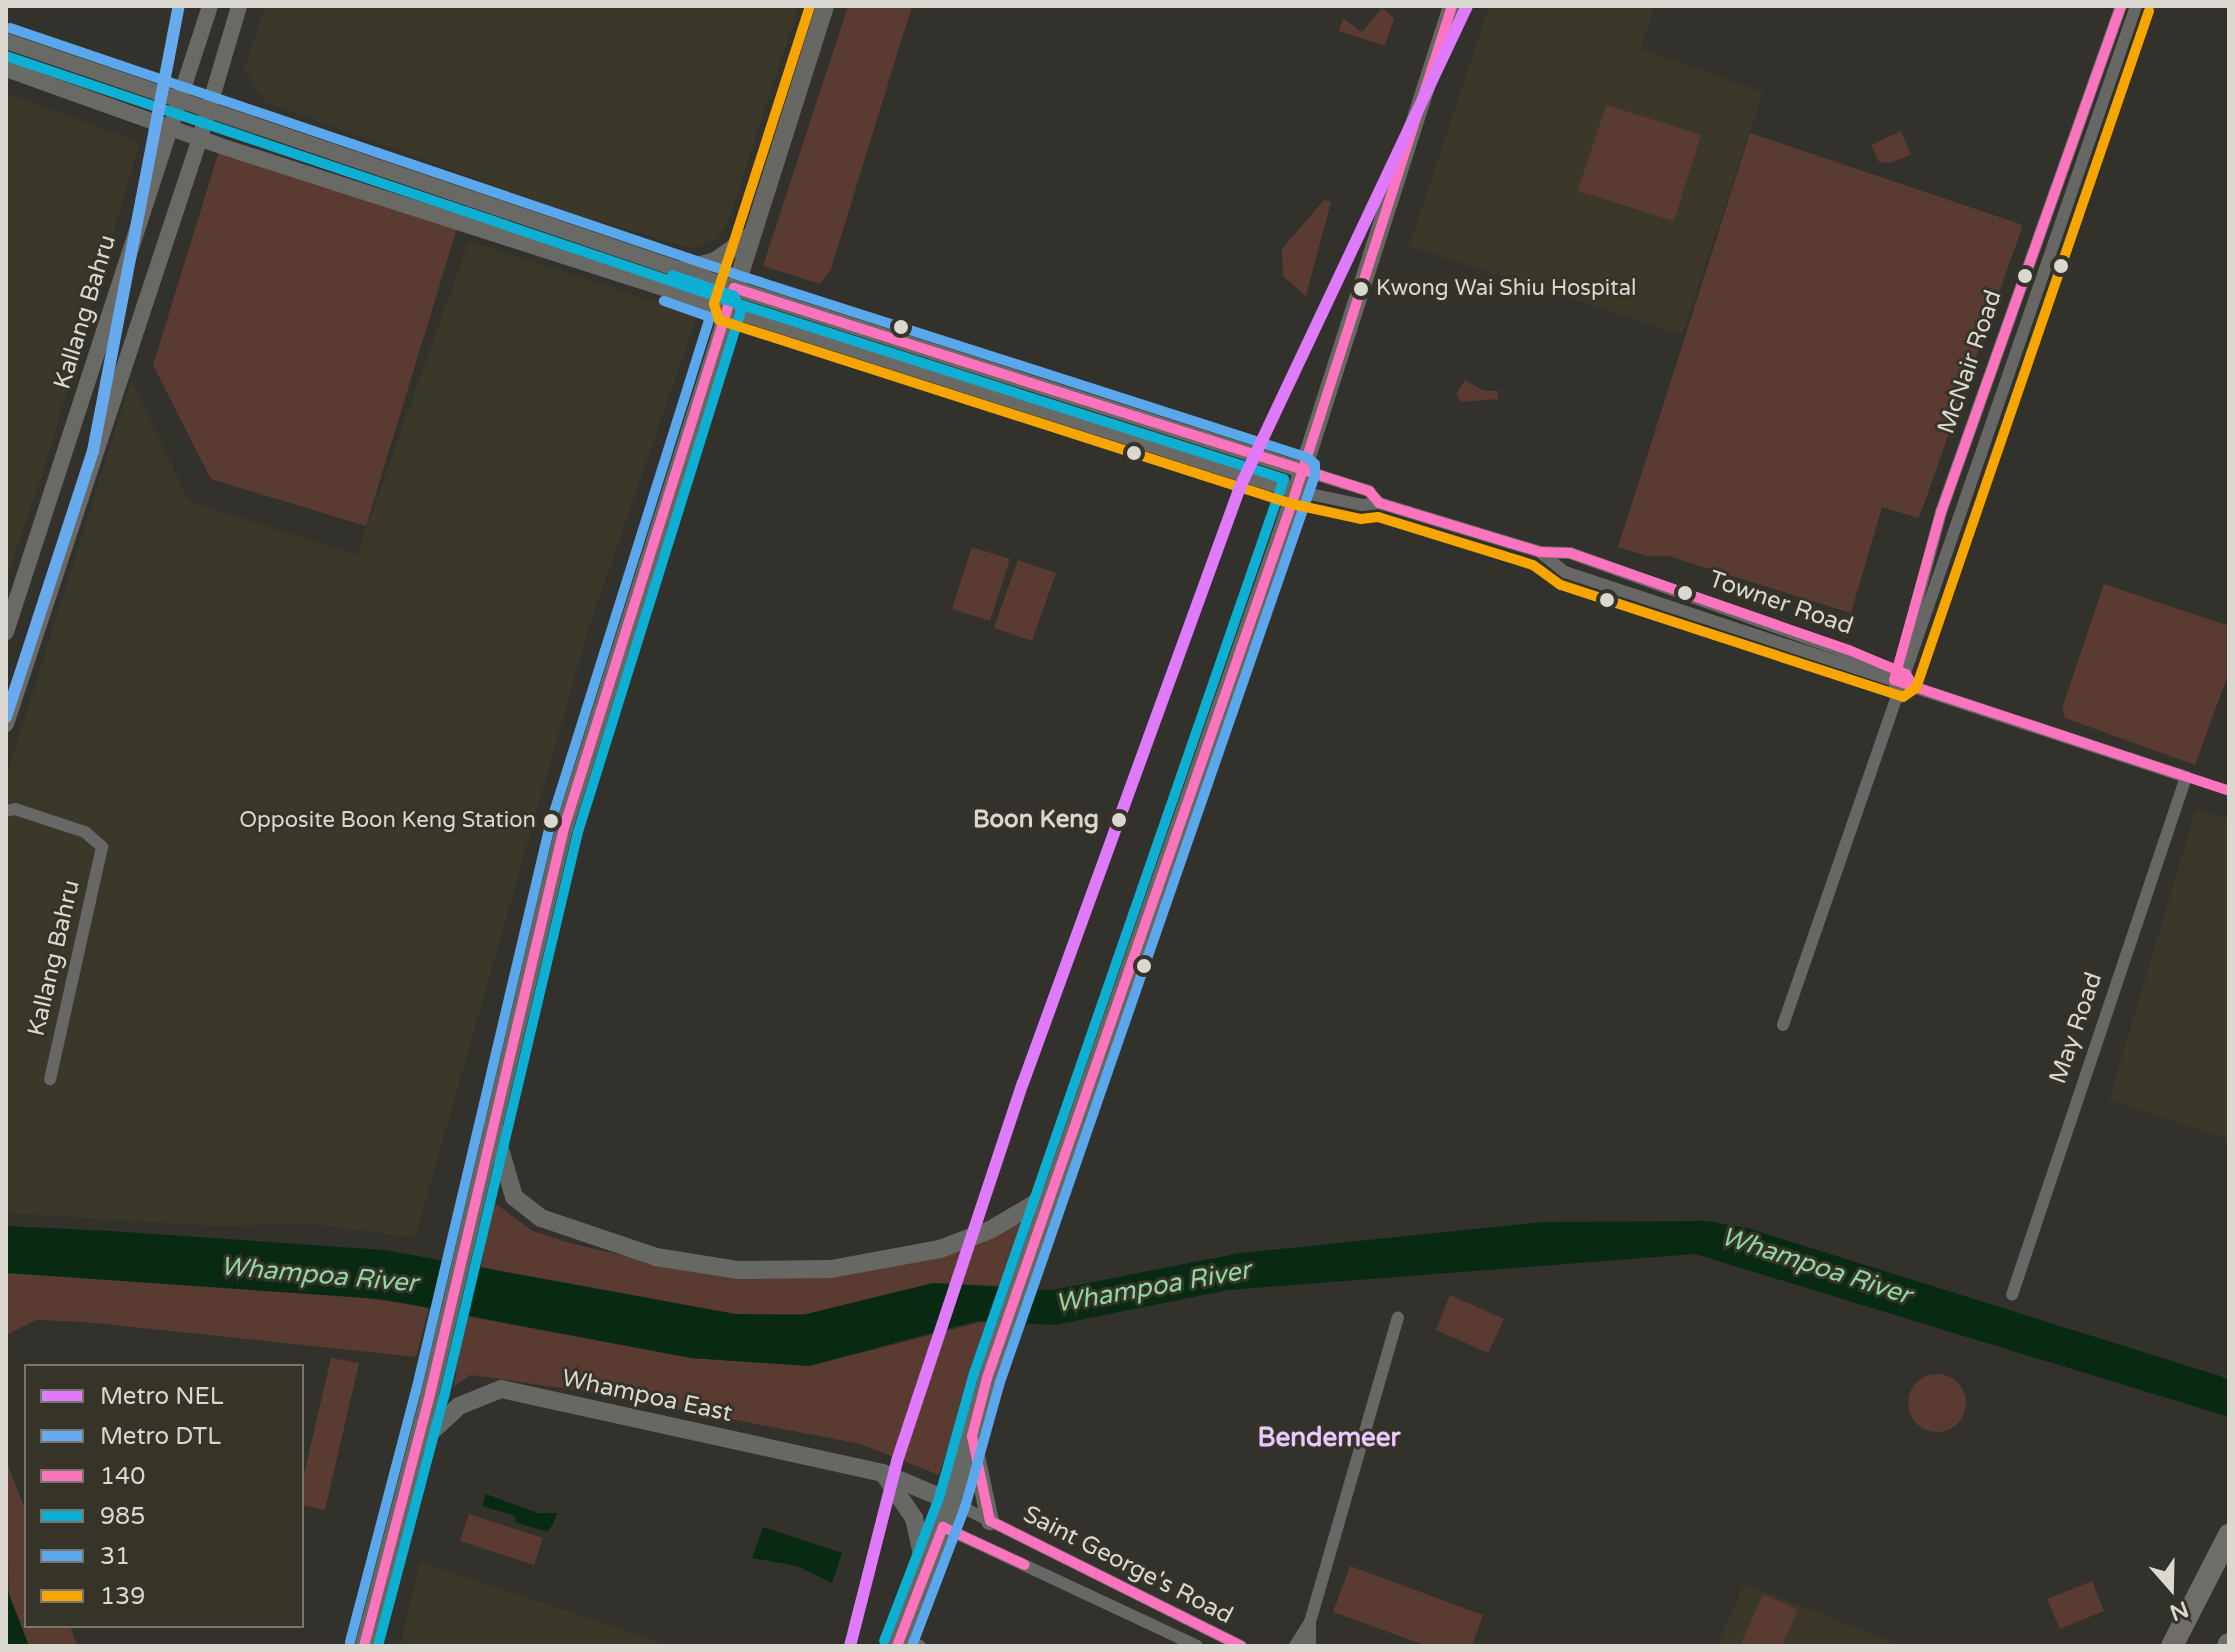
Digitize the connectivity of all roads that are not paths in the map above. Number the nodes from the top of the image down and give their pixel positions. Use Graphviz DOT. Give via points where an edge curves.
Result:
graph roads {
  1 [pos="210,6"];
  2 [pos="239,6"];
  3 [pos="825,6"];
  4 [pos="1452,6"];
  5 [pos="2121,6"];
  6 [pos="2136,6"];
  7 [pos="6,41"];
  8 [pos="6,69"];
  9 [pos="178,101"];
  10 [pos="208,111"];
  11 [pos="170,128"];
  12 [pos="200,138"];
  13 [pos="752,235"];
  14 [pos="682,270"];
  15 [pos="734,288"];
  16 [pos="727,308"];
  17 [pos="1302,470"];
  18 [pos="1296,491"];
  19 [pos="1379,503"];
  20 [pos="1540,552"];
  21 [pos="6,632"];
  22 [pos="1901,680"];
  23 [pos="6,724"];
  24 [pos="2186,777"];
  25 [pos="6,796"];
  26 [pos="10,810"];
  27 [pos="1783,1025"];
  28 [pos="50,1079"];
  29 [pos="492,1123"];
  30 [pos="1056,1191"];
  31 [pos="2012,1295"];
  32 [pos="1398,1317"];
  33 [pos="972,1436"];
  34 [pos="417,1445"];
  35 [pos="883,1473"];
  36 [pos="952,1502"];
  37 [pos="990,1521"];
  38 [pos="943,1527"];
  39 [pos="2229,1535"];
  40 [pos="925,1570"];
  41 [pos="1310,1622"];
  42 [pos="898,1644"];
  43 [pos="1295,1645"];
  44 [pos="364,1646"];
  45 [pos="920,1646"];
  46 [pos="1197,1646"];
  47 [pos="1241,1646"];
  48 [pos="1310,1646"];
  49 [pos="2172,1646"];
  1 -- 9 [label="main road, Kallang Bahru"];
  2 -- 10 [label="main road"];
  3 -- 13 [label="main road"];
  4 -- 17 [label="main road"];
  5 -- 22 [label="street, McNair Road" via="1941,512"];
  6 -- 22 [label="street, McNair Road"];
  7 -- 9 [label="main road"];
  8 -- 11 [label="main road"];
  9 -- 10 [label="main road"];
  9 -- 11 [label="main road, Kallang Bahru"];
  10 -- 12 [label="main road"];
  10 -- 14 [label="main road"];
  11 -- 12 [label="main road"];
  11 -- 21 [label="main road, Kallang Bahru"];
  12 -- 16 [label="main road"];
  12 -- 23 [label="main road"];
  13 -- 14 [label="main road" via="715,261"];
  13 -- 15 [label="main road"];
  14 -- 15 [label="main road"];
  15 -- 16 [label="main road"];
  15 -- 17 [label="main road"];
  16 -- 18 [label="main road"];
  16 -- 29 [label="main road" via="564,828"];
  17 -- 18 [label="main road"];
  17 -- 19 [label="street, Towner Road" via="1369,491"];
  18 -- 19 [label="street, Towner Road" via="1362,505"];
  18 -- 30 [label="main road"];
  19 -- 20 [label="street, Towner Road"];
  20 -- 22 [label="street, Towner Road" via="1570,553"];
  20 -- 22 [label="street, Towner Road" via="1565,572"];
  22 -- 24 [label="street, Towner Road"];
  22 -- 27 [label="street, McNair Road"];
  24 -- 31 [label="street, May Road"];
  25 -- 26 [label="street, Kallang Bahru"];
  26 -- 28 [label="street, Kallang Bahru" via="85,832 102,847"];
  29 -- 30 [label="main road" via="514,1197 541,1218 656,1257 737,1270 831,1269 940,1249 990,1230"];
  29 -- 34 [label="main road"];
  30 -- 33 [label="main road"];
  32 -- 41 [label="street"];
  33 -- 36 [label="main road"];
  33 -- 37 [label="main road"];
  34 -- 35 [label="main road, Whampoa East" via="468,1399 501,1389"];
  34 -- 44 [label="main road"];
  35 -- 36 [label="main road, Whampoa East"];
  35 -- 40 [label="main road" via="914,1518"];
  36 -- 37 [label="street, Saint George's Road"];
  36 -- 38 [label="main road"];
  37 -- 47 [label="street, Saint George's Road"];
  38 -- 40 [label="main road"];
  38 -- 46 [label="street, Saint George's Road"];
  39 -- 49 [label="highway"];
  40 -- 42 [label="main road"];
  41 -- 43 [label="street"];
  41 -- 48 [label="street"];
  42 -- 45 [label="street"];
}
